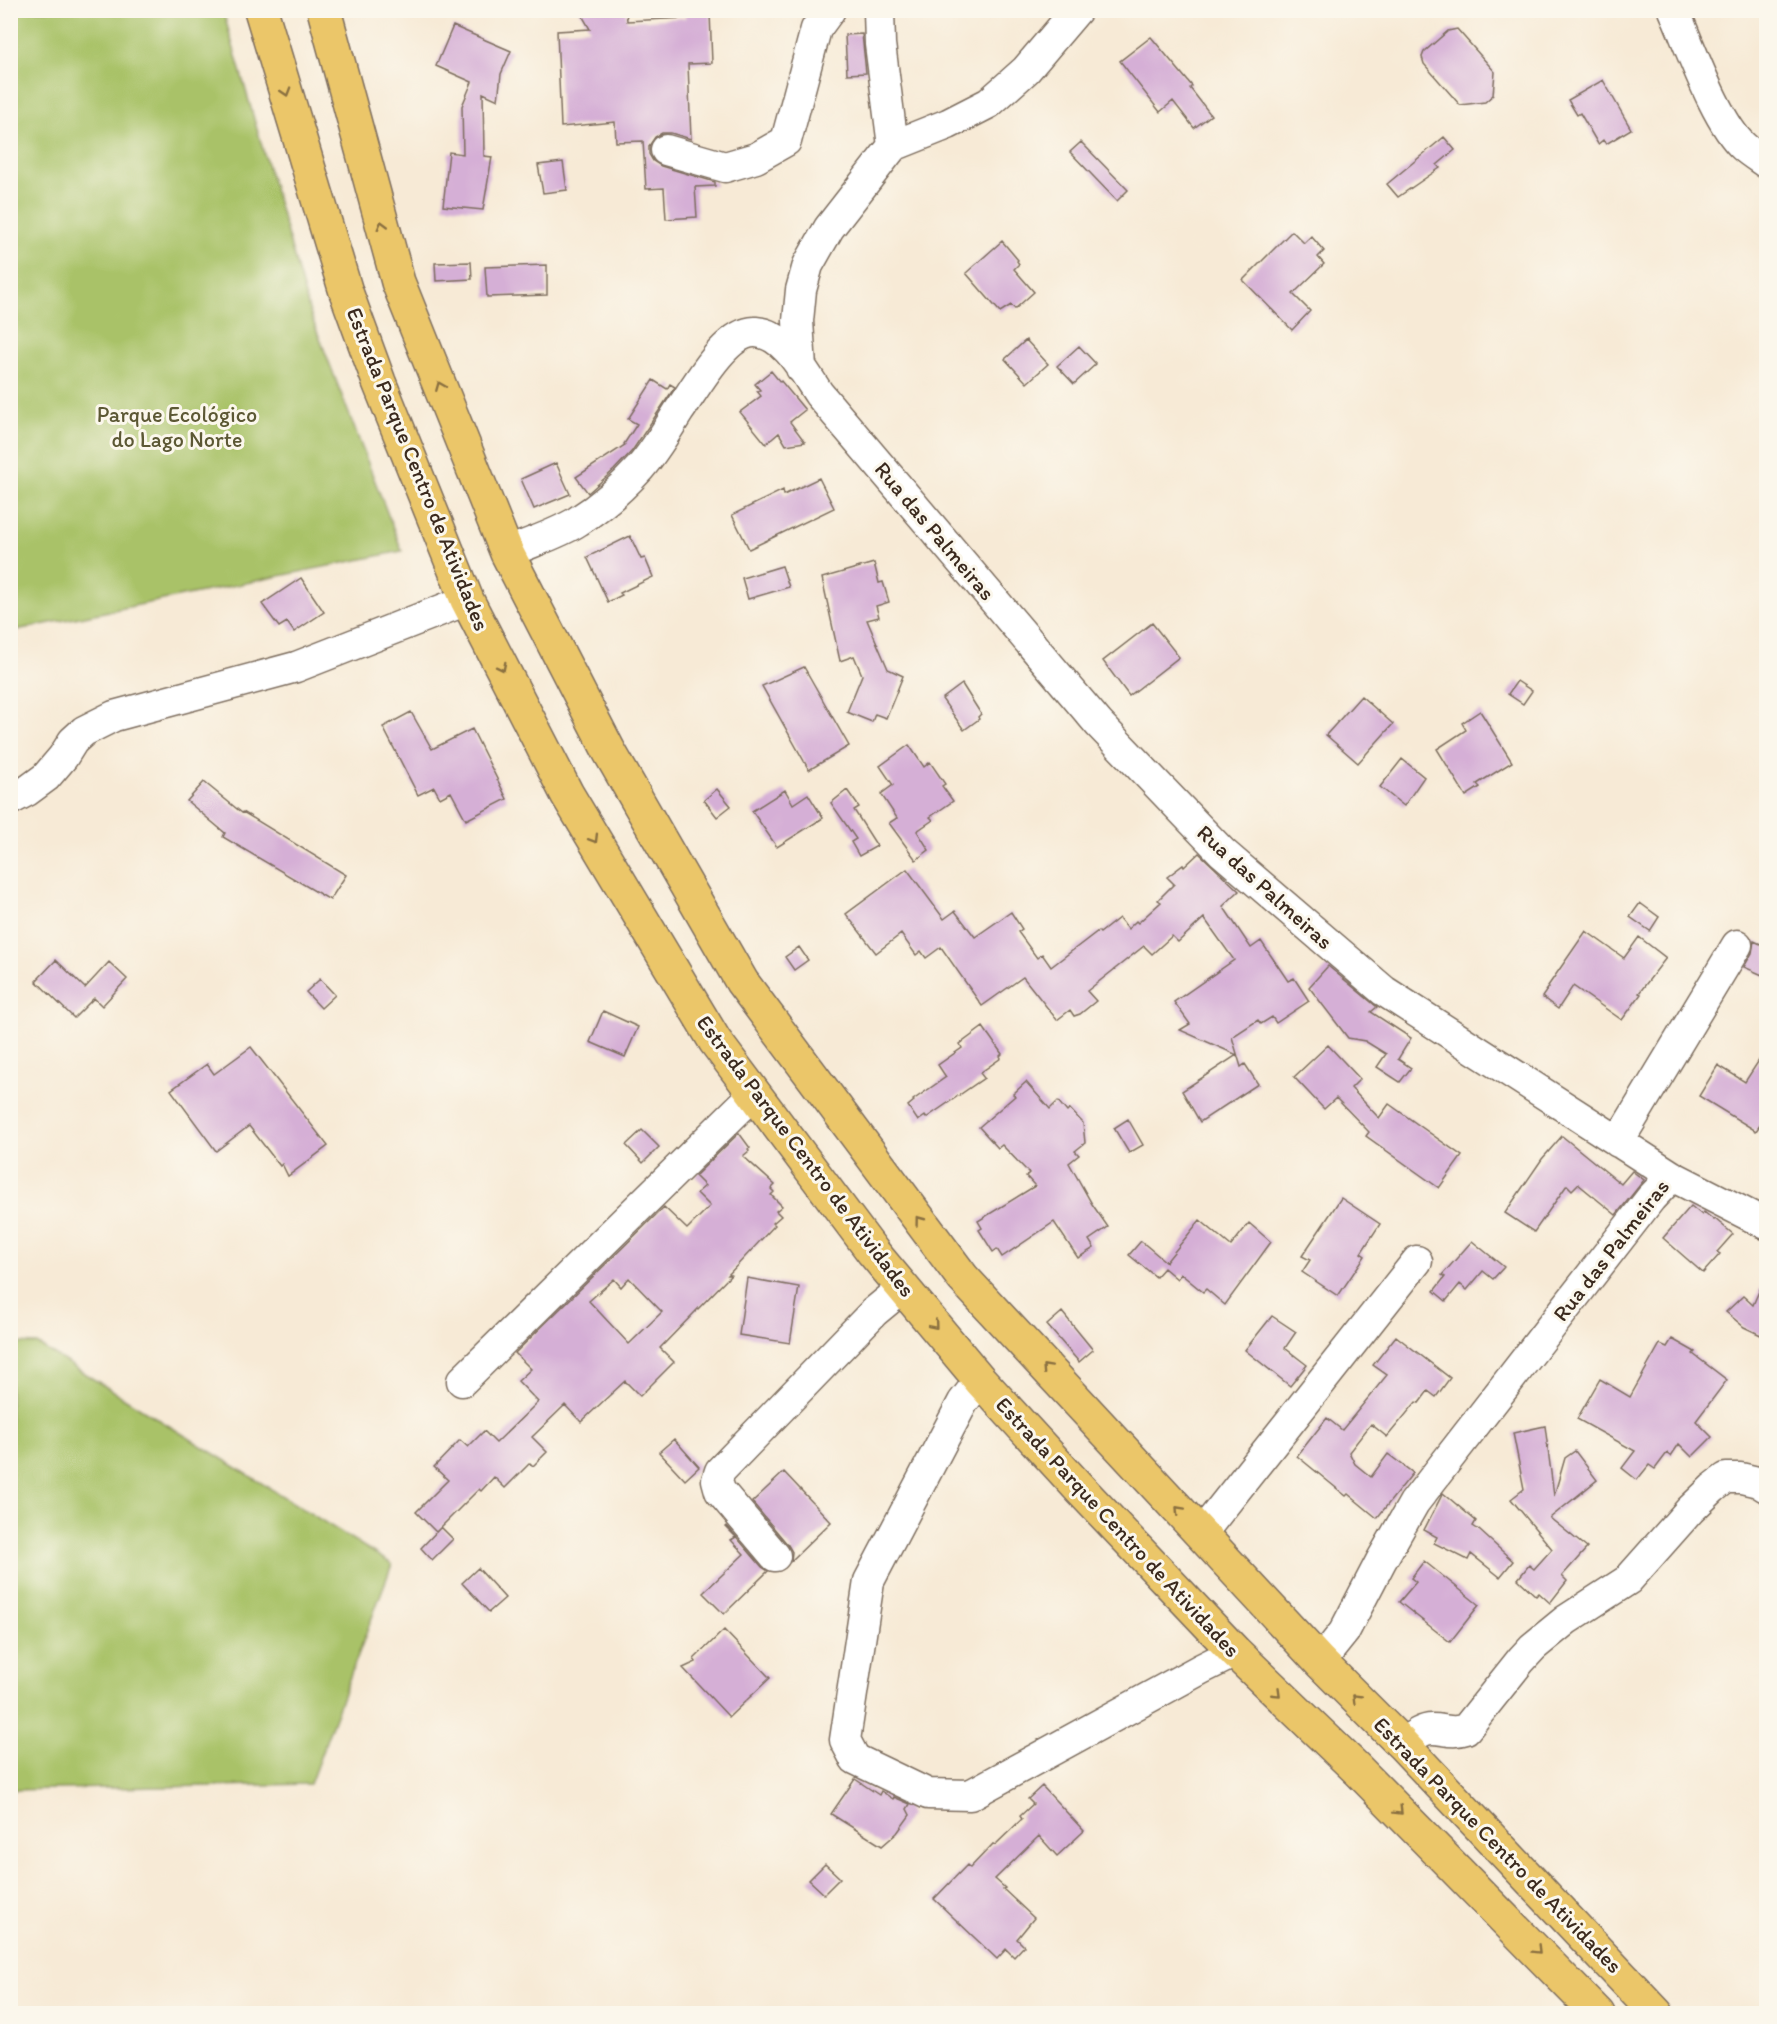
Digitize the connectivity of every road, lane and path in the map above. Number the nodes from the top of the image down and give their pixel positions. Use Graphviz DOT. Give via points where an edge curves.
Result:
graph roads {
  1 [pos="261,10"];
  2 [pos="324,10"];
  3 [pos="830,10"];
  4 [pos="879,10"];
  5 [pos="1077,10"];
  6 [pos="1674,10"];
  7 [pos="893,147"];
  8 [pos="666,150"];
  9 [pos="1767,163"];
  10 [pos="398,282"];
  11 [pos="346,291"];
  12 [pos="801,368"];
  13 [pos="507,553"];
  14 [pos="467,600"];
  15 [pos="10,800"];
  16 [pos="1737,945"];
  17 [pos="754,1094"];
  18 [pos="1618,1142"];
  19 [pos="1672,1176"];
  20 [pos="1767,1224"];
  21 [pos="1417,1261"];
  22 [pos="903,1288"];
  23 [pos="981,1380"];
  24 [pos="462,1381"];
  25 [pos="1767,1487"];
  26 [pos="1201,1534"];
  27 [pos="775,1556"];
  28 [pos="1234,1652"];
  29 [pos="1320,1662"];
  30 [pos="1402,1744"];
  31 [pos="1358,1770"];
  32 [pos="1598,2013"];
  33 [pos="1658,2013"];
  1 -- 11 [label="main road, Estrada Parque Centro de Atividades, one-way"];
  10 -- 2 [label="main road, Estrada Parque Centro de Atividades, one-way"];
  3 -- 8 [label="street" via="816,29 786,141 756,158 725,167"];
  4 -- 7 [label="street"];
  5 -- 7 [label="street" via="1026,70 988,103"];
  6 -- 9 [label="street" via="1728,127 1743,146"];
  7 -- 12 [label="street" via="830,228 808,265 798,321"];
  10 -- 11 [label="main road" via="376,274 354,282"];
  13 -- 10 [label="main road, Estrada Parque Centro de Atividades, one-way"];
  11 -- 14 [label="main road, Estrada Parque Centro de Atividades"];
  12 -- 13 [label="street, Rua das Palmeiras" via="770,335 740,335 729,342 641,467 608,498 576,522"];
  12 -- 18 [label="street, Rua das Palmeiras" via="1099,724 1221,852 1384,991"];
  26 -- 13 [label="main road, Estrada Parque Centro de Atividades, one-way" via="963,1278 742,982 609,751"];
  14 -- 15 [label="street" via="296,667 114,716 84,731 46,777"];
  14 -- 17 [label="main road, Estrada Parque Centro de Atividades, one-way" via="567,794 715,1041"];
  16 -- 18 [label="street"];
  17 -- 22 [label="main road, Estrada Parque Centro de Atividades"];
  17 -- 24 [label="street"];
  18 -- 19 [label="street, Rua das Palmeiras"];
  19 -- 20 [label="street"];
  19 -- 29 [label="street, Rua das Palmeiras" via="1414,1503 1344,1632"];
  21 -- 26 [label="street"];
  22 -- 23 [label="main road, Estrada Parque Centro de Atividades, one-way"];
  22 -- 27 [label="street" via="874,1312 720,1471 720,1491"];
  23 -- 28 [label="main road, Estrada Parque Centro de Atividades"];
  23 -- 28 [label="street" via="963,1402 868,1581 845,1740 855,1759 928,1794 970,1795"];
  25 -- 30 [label="street" via="1741,1478 1726,1478 1690,1510 1628,1580 1566,1620 1533,1647 1466,1729 1456,1733 1424,1730"];
  26 -- 29 [label="main road, Estrada Parque Centro de Atividades"];
  28 -- 31 [label="main road, Estrada Parque Centro de Atividades, one-way"];
  30 -- 29 [label="main road, Estrada Parque Centro de Atividades, one-way"];
  30 -- 31 [label="main road" via="1401,1755 1388,1771 1367,1774"];
  30 -- 33 [label="main road, Estrada Parque Centro de Atividades"];
  31 -- 32 [label="main road, Estrada Parque Centro de Atividades, one-way"];
}
